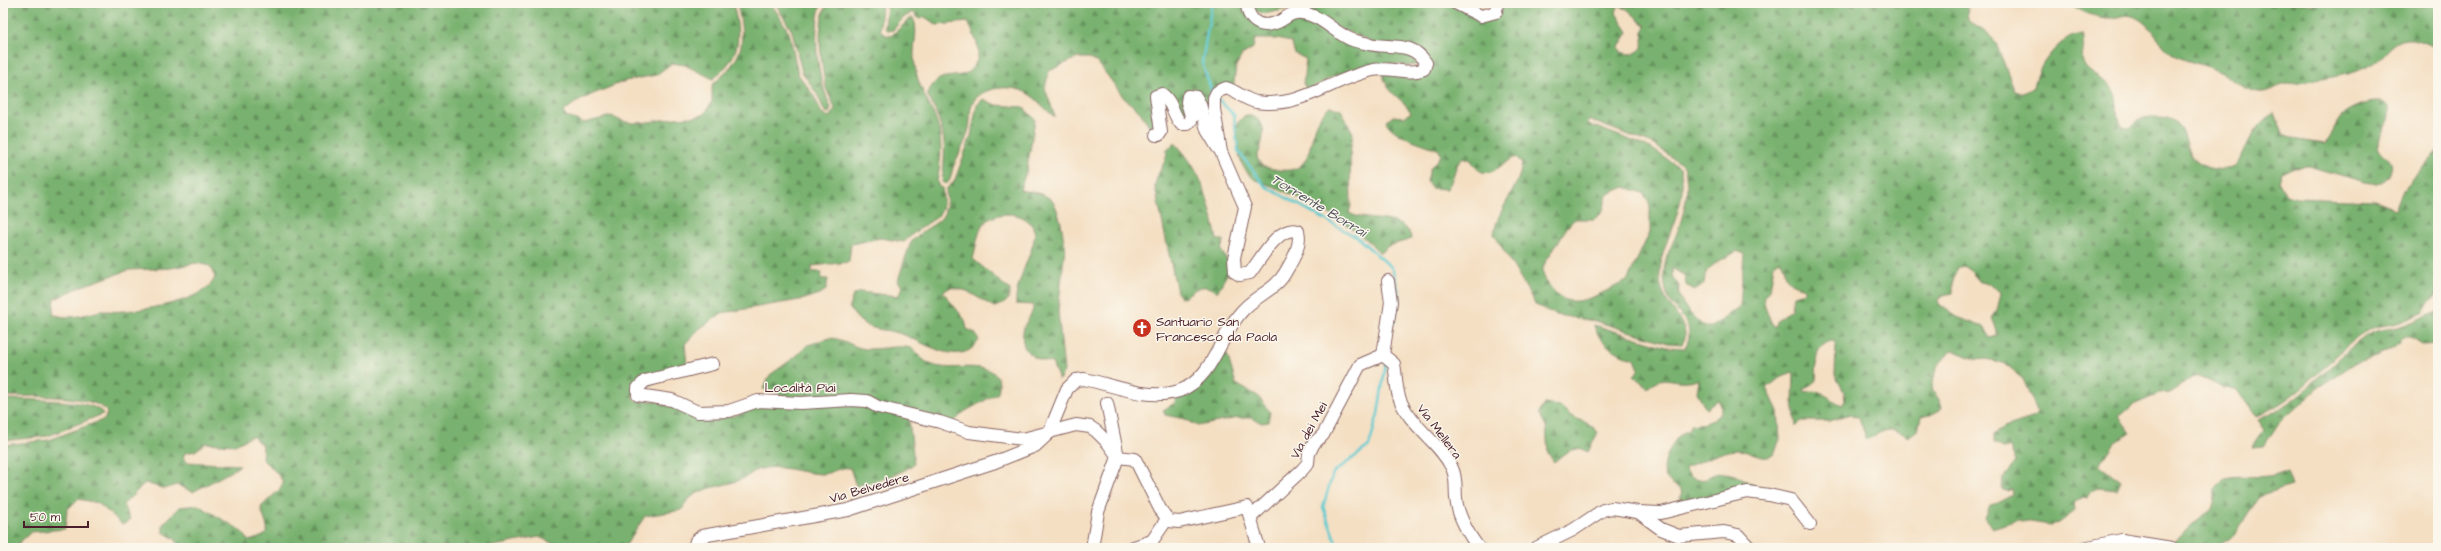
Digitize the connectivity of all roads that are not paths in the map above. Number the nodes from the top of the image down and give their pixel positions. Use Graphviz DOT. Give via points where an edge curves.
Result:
graph roads {
  1 [pos="1247,3"];
  2 [pos="1455,3"];
  3 [pos="1497,3"];
  4 [pos="1156,135"];
  5 [pos="1221,152"];
  6 [pos="1388,281"];
  7 [pos="1385,357"];
  8 [pos="713,364"];
  9 [pos="1107,403"];
  10 [pos="1049,433"];
  11 [pos="1118,457"];
  12 [pos="1638,512"];
  13 [pos="1251,517"];
  14 [pos="1167,519"];
  15 [pos="1810,524"];
  16 [pos="694,548"];
  17 [pos="1092,548"];
  18 [pos="1131,548"];
  19 [pos="1259,548"];
  20 [pos="1478,548"];
  21 [pos="1536,548"];
  22 [pos="1750,548"];
  23 [pos="2083,548"];
  24 [pos="2172,548"];
  1 -- 5 [label="street" via="1247,13 1252,20 1262,24 1273,24 1293,13 1303,13 1348,38 1370,45 1394,45 1409,49 1420,54 1426,63 1424,69 1414,73 1402,70 1374,70 1299,100 1274,104 1254,101 1226,88 1215,95"];
  2 -- 3 [label="street" via="1481,16 1496,12"];
  4 -- 5 [label="street" via="1161,132 1156,96 1162,94 1167,97 1176,119 1181,124 1188,124 1192,119 1187,102 1188,96 1196,97 1206,130"];
  5 -- 10 [label="street" via="1245,207 1234,258 1235,272 1240,275 1250,273 1275,240 1292,229 1298,231 1300,240 1284,275 1243,310 1229,328 1204,374 1195,384 1168,393 1152,394 1084,379 1076,380 1067,388"];
  6 -- 7 [label="street" via="1391,302"];
  7 -- 13 [label="street, Via dei Mei" via="1360,365 1323,435 1314,442 1308,463 1284,489"];
  7 -- 20 [label="street, Via Mellera" via="1394,364 1399,397 1409,415 1452,469 1460,511"];
  8 -- 10 [label="street, Località Piai" via="644,381 638,388 638,396 672,400 698,412 729,412 758,401 867,401 878,407 969,432 1022,439"];
  9 -- 11 [label="street"];
  10 -- 11 [label="street" via="1076,425 1090,427 1108,443"];
  10 -- 16 [label="street, Via Belvedere" via="1035,446 914,489 848,510 702,536 696,541"];
  11 -- 14 [label="street" via="1135,459"];
  11 -- 17 [label="street" via="1098,512"];
  12 -- 15 [label="street" via="1661,513 1747,492 1791,500"];
  12 -- 21 [label="street" via="1605,509 1574,530"];
  12 -- 22 [label="street" via="1672,534 1690,537 1733,533 1744,539"];
  13 -- 14 [label="street" via="1247,507 1180,522"];
  13 -- 19 [label="street"];
  14 -- 18 [label="street" via="1152,541"];
  23 -- 24 [label="street" via="2122,540"];
}
